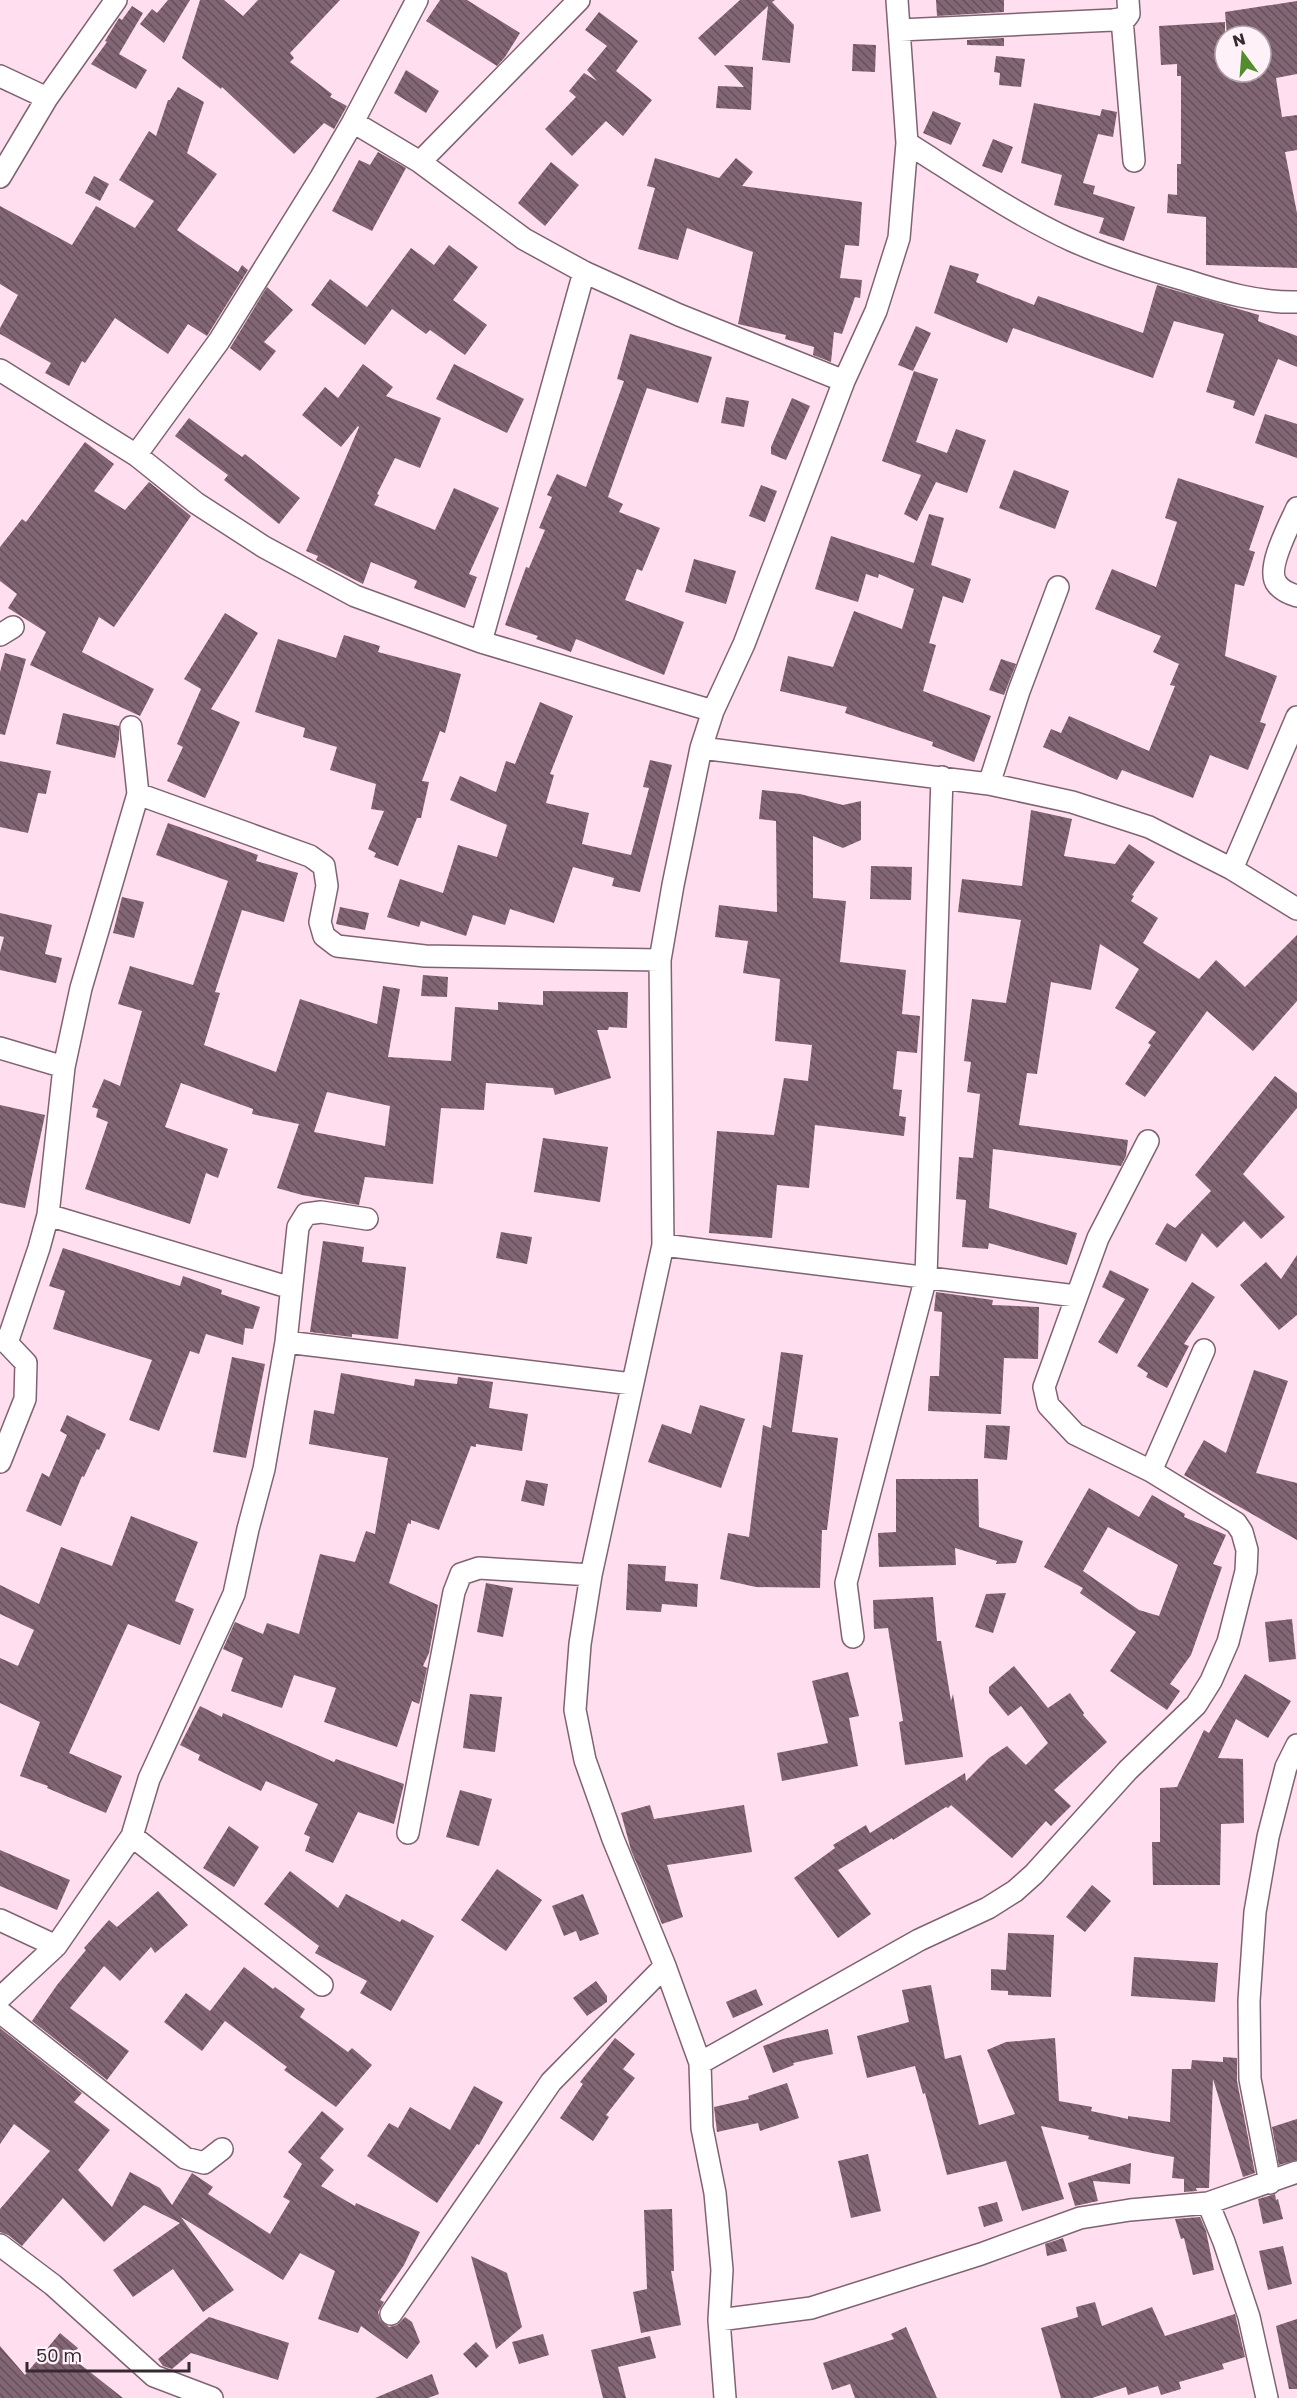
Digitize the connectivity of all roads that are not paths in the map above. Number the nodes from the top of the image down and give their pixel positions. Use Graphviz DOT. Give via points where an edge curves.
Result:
graph roads {
  1 [pos="116,0"];
  2 [pos="417,0"];
  3 [pos="579,0"];
  4 [pos="897,0"];
  5 [pos="1125,10"];
  6 [pos="900,30"];
  7 [pos="0,76"];
  8 [pos="47,98"];
  9 [pos="353,122"];
  10 [pos="907,143"];
  11 [pos="1134,161"];
  12 [pos="420,162"];
  13 [pos="0,177"];
  14 [pos="584,272"];
  15 [pos="1297,302"];
  16 [pos="0,370"];
  17 [pos="844,381"];
  18 [pos="136,455"];
  19 [pos="1297,508"];
  20 [pos="1058,587"];
  21 [pos="1297,596"];
  22 [pos="481,642"];
  23 [pos="713,711"];
  24 [pos="1297,717"];
  25 [pos="131,727"];
  26 [pos="701,748"];
  27 [pos="942,777"];
  28 [pos="989,784"];
  29 [pos="138,794"];
  30 [pos="1232,869"];
  31 [pos="1297,909"];
  32 [pos="660,960"];
  33 [pos="0,1048"];
  34 [pos="64,1067"];
  35 [pos="1148,1141"];
  36 [pos="48,1215"];
  37 [pos="367,1219"];
  38 [pos="663,1245"];
  39 [pos="926,1277"];
  40 [pos="291,1288"];
  41 [pos="1076,1296"];
  42 [pos="4,1341"];
  43 [pos="286,1342"];
  44 [pos="1204,1350"];
  45 [pos="632,1384"];
  46 [pos="0,1462"];
  47 [pos="1151,1472"];
  48 [pos="591,1575"];
  49 [pos="854,1637"];
  50 [pos="1297,1745"];
  51 [pos="408,1833"];
  52 [pos="132,1836"];
  53 [pos="0,1920"];
  54 [pos="56,1946"];
  55 [pos="665,1966"];
  56 [pos="322,1984"];
  57 [pos="0,1998"];
  58 [pos="0,2012"];
  59 [pos="700,2063"];
  60 [pos="222,2149"];
  61 [pos="1297,2172"];
  62 [pos="1270,2183"];
  63 [pos="1208,2203"];
  64 [pos="0,2245"];
  65 [pos="391,2314"];
  66 [pos="719,2320"];
  67 [pos="212,2398"];
  68 [pos="725,2398"];
  69 [pos="1266,2398"];
  1 -- 8 [label="street"];
  2 -- 9 [label="street"];
  3 -- 12 [label="street"];
  4 -- 6 [label="street"];
  5 -- 6 [label="street"];
  5 -- 11 [label="street"];
  6 -- 10 [label="street"];
  7 -- 8 [label="street"];
  8 -- 13 [label="street"];
  9 -- 12 [label="street"];
  9 -- 18 [label="street" via="219,341"];
  10 -- 15 [label="street" via="1009,208 1073,241 1200,285 1255,299"];
  10 -- 17 [label="street" via="899,238 876,311"];
  12 -- 14 [label="street" via="524,239"];
  14 -- 17 [label="street"];
  14 -- 22 [label="street"];
  16 -- 18 [label="street"];
  17 -- 23 [label="street" via="744,644"];
  18 -- 22 [label="street" via="196,503 355,596"];
  19 -- 21 [label="street" via="1273,575 1281,588"];
  20 -- 28 [label="street"];
  22 -- 23 [label="street"];
  23 -- 26 [label="street"];
  24 -- 30 [label="street"];
  25 -- 29 [label="street"];
  26 -- 27 [label="street"];
  26 -- 32 [label="street"];
  27 -- 28 [label="street"];
  27 -- 39 [label="street"];
  28 -- 30 [label="street" via="1072,801 1149,827"];
  29 -- 32 [label="street" via="310,856 324,866 327,886 320,922 324,936 337,946 425,956"];
  29 -- 34 [label="street" via="81,988"];
  30 -- 31 [label="street"];
  32 -- 38 [label="street"];
  33 -- 34 [label="street"];
  34 -- 36 [label="street"];
  35 -- 41 [label="street" via="1098,1238"];
  36 -- 40 [label="street"];
  36 -- 42 [label="street"];
  37 -- 40 [label="street" via="321,1212 306,1214 298,1227"];
  38 -- 39 [label="street"];
  38 -- 45 [label="street"];
  39 -- 41 [label="street"];
  39 -- 49 [label="street" via="846,1583"];
  40 -- 43 [label="street"];
  41 -- 47 [label="street" via="1044,1387 1048,1405 1075,1434"];
  42 -- 46 [label="street" via="26,1363 26,1399"];
  43 -- 45 [label="street"];
  43 -- 52 [label="street" via="264,1469 234,1594 149,1779"];
  44 -- 47 [label="street"];
  45 -- 48 [label="street"];
  47 -- 59 [label="street" via="1236,1522 1247,1550 1246,1571 1228,1642 1196,1705 1128,1770 1015,1891"];
  48 -- 51 [label="street" via="479,1568 461,1574 454,1592"];
  48 -- 55 [label="street" via="575,1710 585,1760 605,1817"];
  50 -- 62 [label="street" via="1286,1767 1268,1837 1255,1912 1249,2001 1250,2079"];
  52 -- 54 [label="street"];
  52 -- 56 [label="street"];
  53 -- 54 [label="street"];
  54 -- 57 [label="street"];
  55 -- 59 [label="street"];
  55 -- 65 [label="street" via="551,2082"];
  58 -- 60 [label="street" via="185,2158 204,2163"];
  59 -- 66 [label="street" via="702,2128 722,2270"];
  61 -- 62 [label="street"];
  62 -- 63 [label="street"];
  63 -- 66 [label="street" via="1080,2218 811,2308"];
  63 -- 69 [label="street" via="1249,2317"];
  64 -- 67 [label="street" via="53,2285 154,2376"];
  66 -- 68 [label="street"];
}
